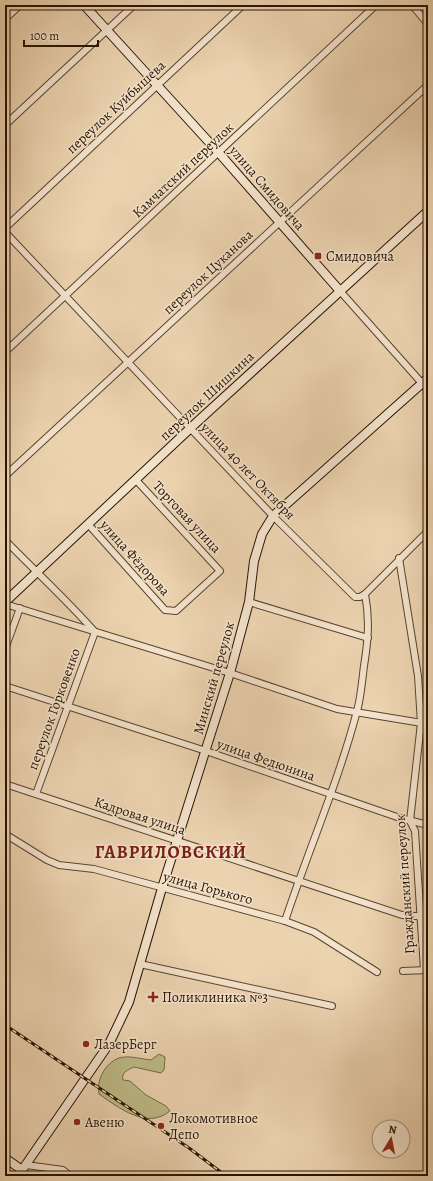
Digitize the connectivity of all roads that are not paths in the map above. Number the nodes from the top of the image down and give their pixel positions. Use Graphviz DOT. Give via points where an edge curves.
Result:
graph roads {
  1 [pos="20,5"];
  2 [pos="84,5"];
  3 [pos="134,5"];
  4 [pos="243,5"];
  5 [pos="376,5"];
  6 [pos="412,5"];
  7 [pos="5,19"];
  8 [pos="428,24"];
  9 [pos="108,30"];
  10 [pos="157,85"];
  11 [pos="428,85"];
  12 [pos="5,125"];
  13 [pos="219,153"];
  14 [pos="428,211"];
  15 [pos="280,222"];
  16 [pos="5,228"];
  17 [pos="5,232"];
  18 [pos="340,291"];
  19 [pos="66,296"];
  20 [pos="5,352"];
  21 [pos="128,362"];
  22 [pos="425,380"];
  23 [pos="428,390"];
  24 [pos="190,428"];
  25 [pos="5,476"];
  26 [pos="136,480"];
  27 [pos="273,516"];
  28 [pos="88,524"];
  29 [pos="428,531"];
  30 [pos="5,540"];
  31 [pos="399,558"];
  32 [pos="220,571"];
  33 [pos="36,573"];
  34 [pos="365,594"];
  35 [pos="249,602"];
  36 [pos="5,603"];
  37 [pos="20,608"];
  38 [pos="95,632"];
  39 [pos="368,638"];
  40 [pos="5,649"];
  41 [pos="230,673"];
  42 [pos="5,686"];
  43 [pos="67,707"];
  44 [pos="357,712"];
  45 [pos="425,724"];
  46 [pos="206,751"];
  47 [pos="5,784"];
  48 [pos="36,794"];
  49 [pos="330,795"];
  50 [pos="410,821"];
  51 [pos="428,825"];
  52 [pos="5,834"];
  53 [pos="177,841"];
  54 [pos="298,880"];
  55 [pos="162,888"];
  56 [pos="419,917"];
  57 [pos="428,917"];
  58 [pos="285,922"];
  59 [pos="140,964"];
  60 [pos="426,970"];
  61 [pos="403,971"];
  62 [pos="377,972"];
  63 [pos="332,1006"];
  64 [pos="5,1158"];
  65 [pos="22,1170"];
  66 [pos="70,1176"];
  1 -- 7 [label="street"];
  2 -- 9 [label="street, улица Смидовича"];
  3 -- 9 [label="street"];
  4 -- 10 [label="street, переулок Куйбышева"];
  5 -- 13 [label="street, Камчатский переулок"];
  6 -- 8 [label="street"];
  9 -- 10 [label="street, улица Смидовича"];
  9 -- 12 [label="street"];
  10 -- 13 [label="street, улица Смидовича"];
  10 -- 16 [label="street, переулок Куйбышева"];
  11 -- 15 [label="street, переулок Цуканова"];
  13 -- 15 [label="street, улица Смидовича"];
  13 -- 19 [label="street, Камчатский переулок"];
  14 -- 18 [label="street, переулок Шишкина"];
  15 -- 18 [label="street, улица Смидовича"];
  15 -- 21 [label="street, переулок Цуканова"];
  17 -- 19 [label="street, улица 40 лет Октября"];
  18 -- 22 [label="street, улица Смидовича"];
  18 -- 24 [label="street, переулок Шишкина"];
  19 -- 20 [label="street, Камчатский переулок"];
  19 -- 21 [label="street, улица 40 лет Октября"];
  21 -- 24 [label="street, улица 40 лет Октября"];
  21 -- 25 [label="street, переулок Цуканова"];
  22 -- 23 [label="street, улица Смидовича"];
  22 -- 27 [label="street, Минский переулок"];
  24 -- 26 [label="street, переулок Шишкина"];
  24 -- 27 [label="street, улица 40 лет Октября"];
  26 -- 28 [label="street, переулок Шишкина"];
  26 -- 32 [label="street, Торговая улица"];
  27 -- 34 [label="street, улица 40 лет Октября" via="354,597"];
  27 -- 35 [label="street, Минский переулок" via="262,534 254,561"];
  28 -- 32 [label="street, улица Фёдорова" via="165,610 176,611"];
  28 -- 33 [label="street, переулок Шишкина"];
  29 -- 31 [label="street"];
  30 -- 33 [label="street"];
  31 -- 34 [label="street"];
  31 -- 45 [label="street, Гражданский переулок"];
  33 -- 36 [label="street, переулок Шишкина"];
  33 -- 38 [label="street" via="70,604"];
  34 -- 39 [label="street" via="369,613"];
  35 -- 39 [label="street"];
  35 -- 41 [label="street, Минский переулок"];
  36 -- 37 [label="street"];
  37 -- 38 [label="street"];
  37 -- 40 [label="street"];
  38 -- 41 [label="street"];
  38 -- 43 [label="street, переулок Горковенко"];
  39 -- 44 [label="street"];
  41 -- 44 [label="street" via="338,709"];
  41 -- 46 [label="street, Минский переулок"];
  42 -- 43 [label="street, улица Федюнина"];
  43 -- 46 [label="street, улица Федюнина"];
  43 -- 48 [label="street, переулок Горковенко"];
  44 -- 45 [label="street"];
  44 -- 49 [label="street"];
  45 -- 50 [label="street, Гражданский переулок"];
  46 -- 49 [label="street, улица Федюнина"];
  46 -- 53 [label="street, Минский переулок"];
  47 -- 48 [label="street, Кадровая улица"];
  48 -- 53 [label="street, Кадровая улица"];
  49 -- 50 [label="street, улица Федюнина"];
  49 -- 54 [label="street"];
  50 -- 51 [label="street, улица Федюнина"];
  50 -- 56 [label="street, Гражданский переулок" via="415,830"];
  52 -- 55 [label="street, улица Горького" via="59,865 94,869"];
  53 -- 54 [label="street, Кадровая улица"];
  53 -- 55 [label="street, Минский переулок"];
  54 -- 56 [label="street, Кадровая улица" via="402,915"];
  54 -- 58 [label="street"];
  55 -- 58 [label="street, улица Горького"];
  55 -- 59 [label="street, Минский переулок"];
  56 -- 57 [label="street, Кадровая улица"];
  56 -- 60 [label="street, Гражданский переулок"];
  58 -- 62 [label="street, улица Горького" via="314,932"];
  59 -- 63 [label="street"];
  59 -- 65 [label="street, Минский переулок" via="130,1002 109,1044"];
  60 -- 61 [label="street"];
  64 -- 65 [label="street"];
  65 -- 66 [label="street" via="63,1170"];
}
